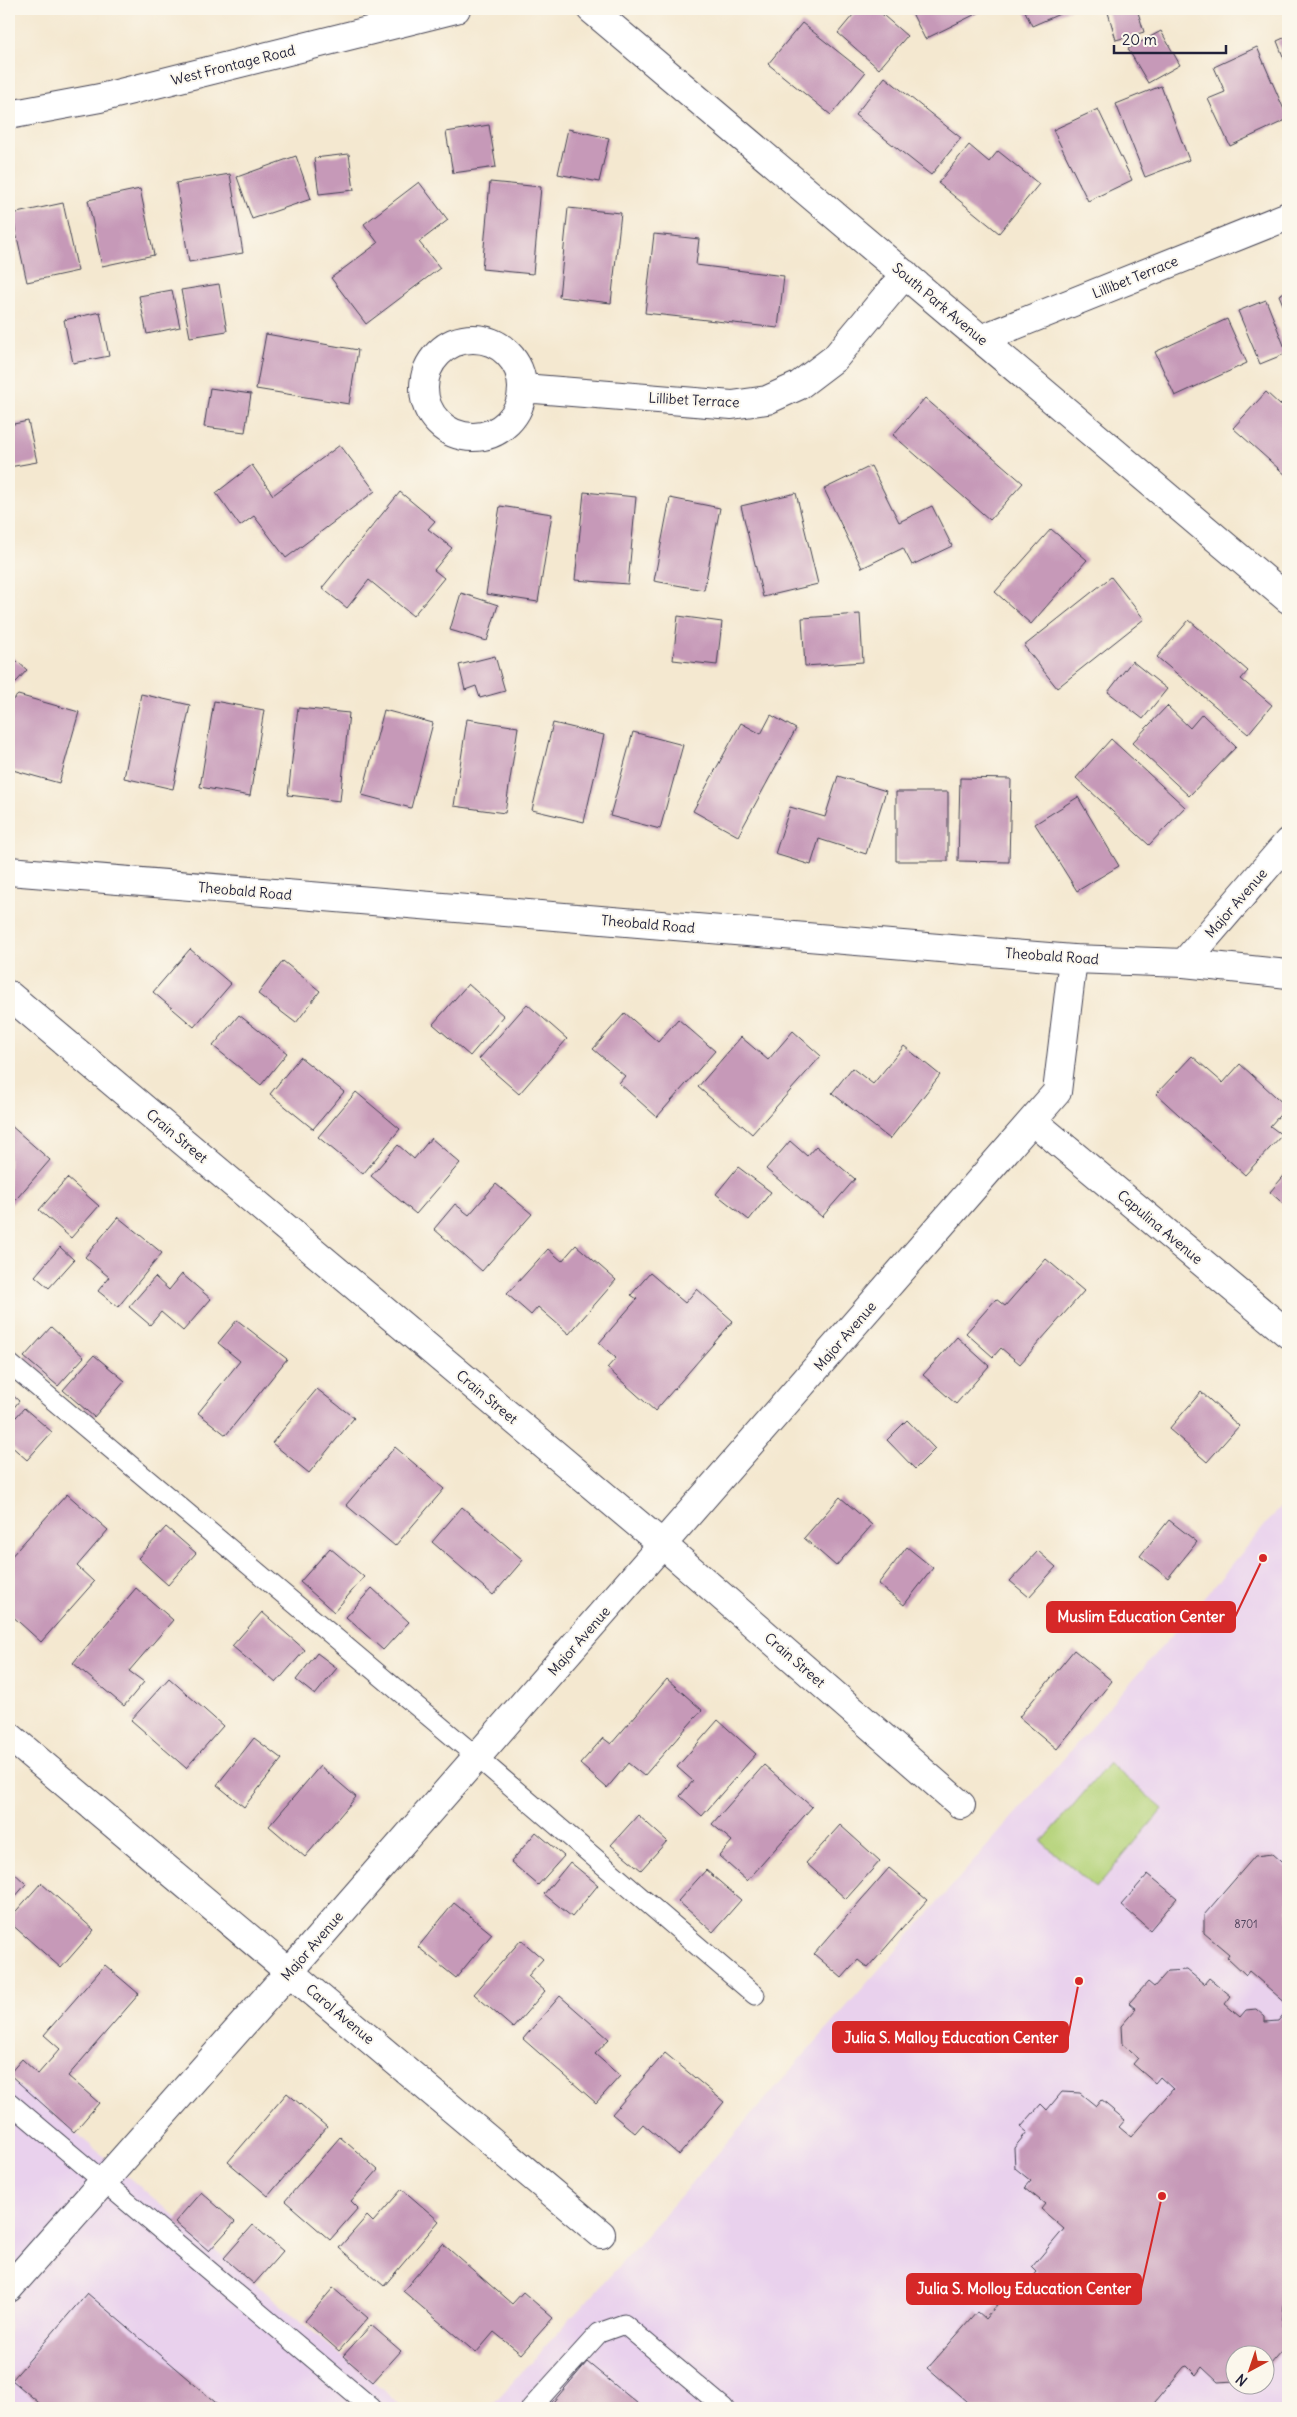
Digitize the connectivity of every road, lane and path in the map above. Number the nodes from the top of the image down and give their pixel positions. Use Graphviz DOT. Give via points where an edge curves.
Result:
graph roads {
  1 [pos="456,9"];
  2 [pos="591,9"];
  3 [pos="9,115"];
  4 [pos="1288,216"];
  5 [pos="905,274"];
  6 [pos="981,339"];
  7 [pos="523,388"];
  8 [pos="1288,599"];
  9 [pos="1288,842"];
  10 [pos="9,871"];
  11 [pos="1073,959"];
  12 [pos="1184,964"];
  13 [pos="1288,974"];
  14 [pos="9,996"];
  15 [pos="1032,1121"];
  16 [pos="1288,1334"];
  17 [pos="9,1363"];
  18 [pos="663,1545"];
  19 [pos="9,1736"];
  20 [pos="477,1757"];
  21 [pos="961,1805"];
  22 [pos="290,1971"];
  23 [pos="755,1995"];
  24 [pos="12,2113"];
  25 [pos="103,2182"];
  26 [pos="601,2234"];
  27 [pos="9,2288"];
  28 [pos="372,2408"];
  29 [pos="531,2408"];
  30 [pos="724,2408"];
  1 -- 3 [label="street, West Frontage Road" via="100,98"];
  2 -- 5 [label="street, South Park Avenue"];
  4 -- 6 [label="street, Lillibet Terrace"];
  5 -- 6 [label="street, South Park Avenue"];
  5 -- 7 [label="street, Lillibet Terrace" via="834,358 798,386 767,400 732,405"];
  6 -- 8 [label="street, South Park Avenue"];
  9 -- 12 [label="street, Major Avenue"];
  10 -- 11 [label="street, Theobald Road"];
  11 -- 12 [label="street, Theobald Road"];
  11 -- 15 [label="street, Major Avenue" via="1057,1092"];
  12 -- 13 [label="street, Theobald Road"];
  14 -- 18 [label="street, Crain Street"];
  15 -- 16 [label="street, Capulina Avenue"];
  15 -- 18 [label="street, Major Avenue"];
  17 -- 20 [label="lane"];
  18 -- 20 [label="street, Major Avenue"];
  18 -- 21 [label="street, Crain Street"];
  19 -- 22 [label="street, Carol Avenue"];
  20 -- 22 [label="street, Major Avenue"];
  20 -- 23 [label="lane"];
  22 -- 25 [label="street, Major Avenue"];
  22 -- 26 [label="street, Carol Avenue"];
  24 -- 25 [label="lane"];
  25 -- 27 [label="street, Major Avenue"];
  25 -- 28 [label="lane"];
  29 -- 30 [label="lane" via="599,2334 624,2324"];
}
